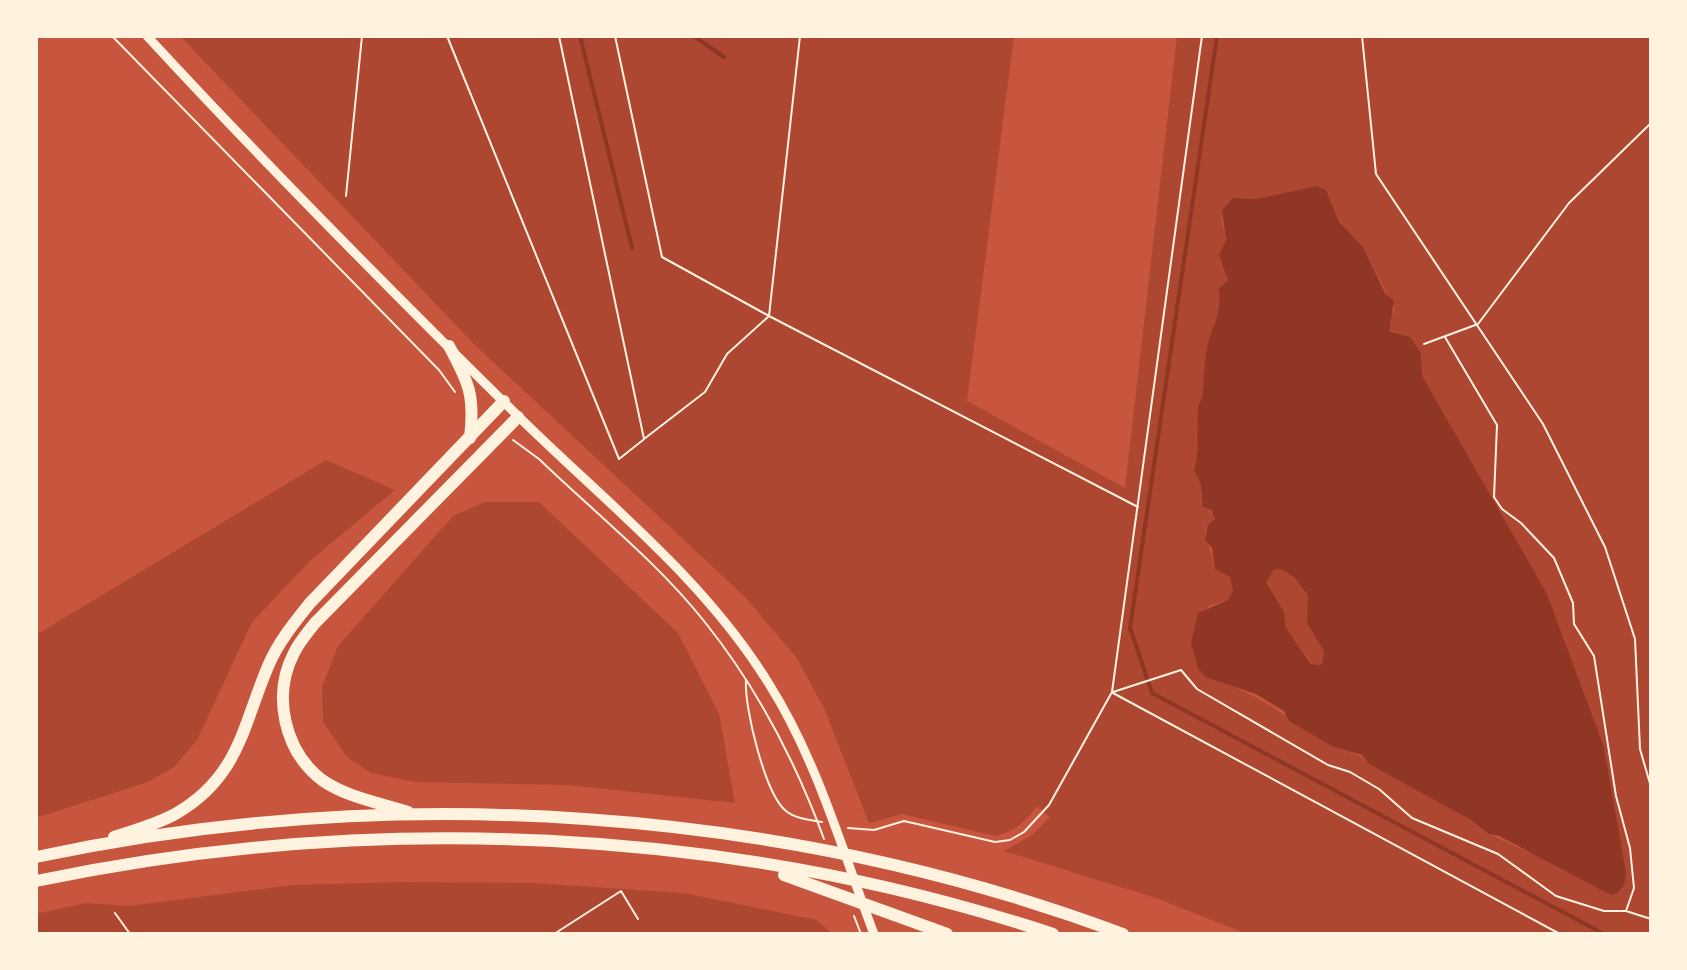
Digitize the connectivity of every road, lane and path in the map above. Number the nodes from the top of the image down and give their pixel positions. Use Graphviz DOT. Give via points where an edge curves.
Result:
graph roads {
  1 [pos="112,36"];
  2 [pos="147,36"];
  3 [pos="362,36"];
  4 [pos="447,36"];
  5 [pos="559,36"];
  6 [pos="615,36"];
  7 [pos="800,36"];
  8 [pos="1202,36"];
  9 [pos="1362,36"];
  10 [pos="1651,123"];
  11 [pos="346,196"];
  12 [pos="769,316"];
  13 [pos="1478,324"];
  14 [pos="1445,337"];
  15 [pos="1424,344"];
  16 [pos="449,346"];
  17 [pos="456,394"];
  18 [pos="504,401"];
  19 [pos="518,417"];
  20 [pos="505,432"];
  21 [pos="470,438"];
  22 [pos="644,439"];
  23 [pos="1139,507"];
  24 [pos="746,680"];
  25 [pos="1112,692"];
  26 [pos="1651,787"];
  27 [pos="808,795"];
  28 [pos="415,815"];
  29 [pos="833,825"];
  30 [pos="846,827"];
  31 [pos="88,846"];
  32 [pos="36,857"];
  33 [pos="735,859"];
  34 [pos="36,881"];
  35 [pos="1626,911"];
  36 [pos="115,913"];
  37 [pos="638,919"];
  38 [pos="1651,919"];
  39 [pos="857,924"];
  40 [pos="872,930"];
  41 [pos="130,934"];
  42 [pos="554,934"];
  43 [pos="861,934"];
  44 [pos="947,934"];
  45 [pos="1053,934"];
  46 [pos="1123,934"];
  47 [pos="1560,934"];
  1 -- 17 [label="path" via="439,370"];
  2 -- 16 [label="main road"];
  3 -- 11 [label="path"];
  4 -- 22 [label="path" via="619,459"];
  5 -- 22 [label="path"];
  6 -- 12 [label="path" via="662,257"];
  7 -- 12 [label="path"];
  8 -- 23 [label="path"];
  9 -- 13 [label="path" via="1376,174"];
  10 -- 13 [label="path" via="1569,203"];
  12 -- 22 [label="path" via="727,354 705,392"];
  12 -- 23 [label="path"];
  13 -- 14 [label="path"];
  13 -- 26 [label="path" via="1543,424 1605,547 1635,639 1640,749"];
  14 -- 15 [label="path"];
  14 -- 35 [label="path" via="1497,425 1494,497 1554,558 1573,603 1574,624 1594,656 1616,796 1630,848 1634,888"];
  16 -- 18 [label="main road"];
  16 -- 21 [label="highway" via="470,386"];
  18 -- 19 [label="main road"];
  18 -- 21 [label="highway"];
  19 -- 20 [label="highway"];
  19 -- 40 [label="main road" via="666,555 717,611 770,684 821,790"];
  20 -- 24 [label="path" via="674,588"];
  20 -- 28 [label="highway" via="315,623 294,652 284,679 285,720 303,763 345,792"];
  21 -- 31 [label="highway" via="310,603 283,638 239,747 202,796 175,814"];
  23 -- 25 [label="path"];
  24 -- 27 [label="path"];
  24 -- 29 [label="path" via="747,710 776,799 794,816"];
  25 -- 30 [label="path" via="1049,805 1010,840 995,842 904,821 874,830"];
  25 -- 35 [label="path" via="1181,670 1197,689 1379,789 1412,818 1498,854 1556,896 1604,911"];
  25 -- 47 [label="path"];
  28 -- 31 [label="highway" via="328,818"];
  28 -- 46 [label="highway" via="636,824 761,840 1009,897"];
  31 -- 32 [label="highway"];
  33 -- 34 [label="highway" via="582,844 359,839 224,850"];
  33 -- 44 [label="highway"];
  33 -- 45 [label="highway" via="908,893"];
  35 -- 38 [label="path"];
  36 -- 41 [label="path"];
  37 -- 42 [label="path" via="621,891"];
  39 -- 43 [label="path"];
}
